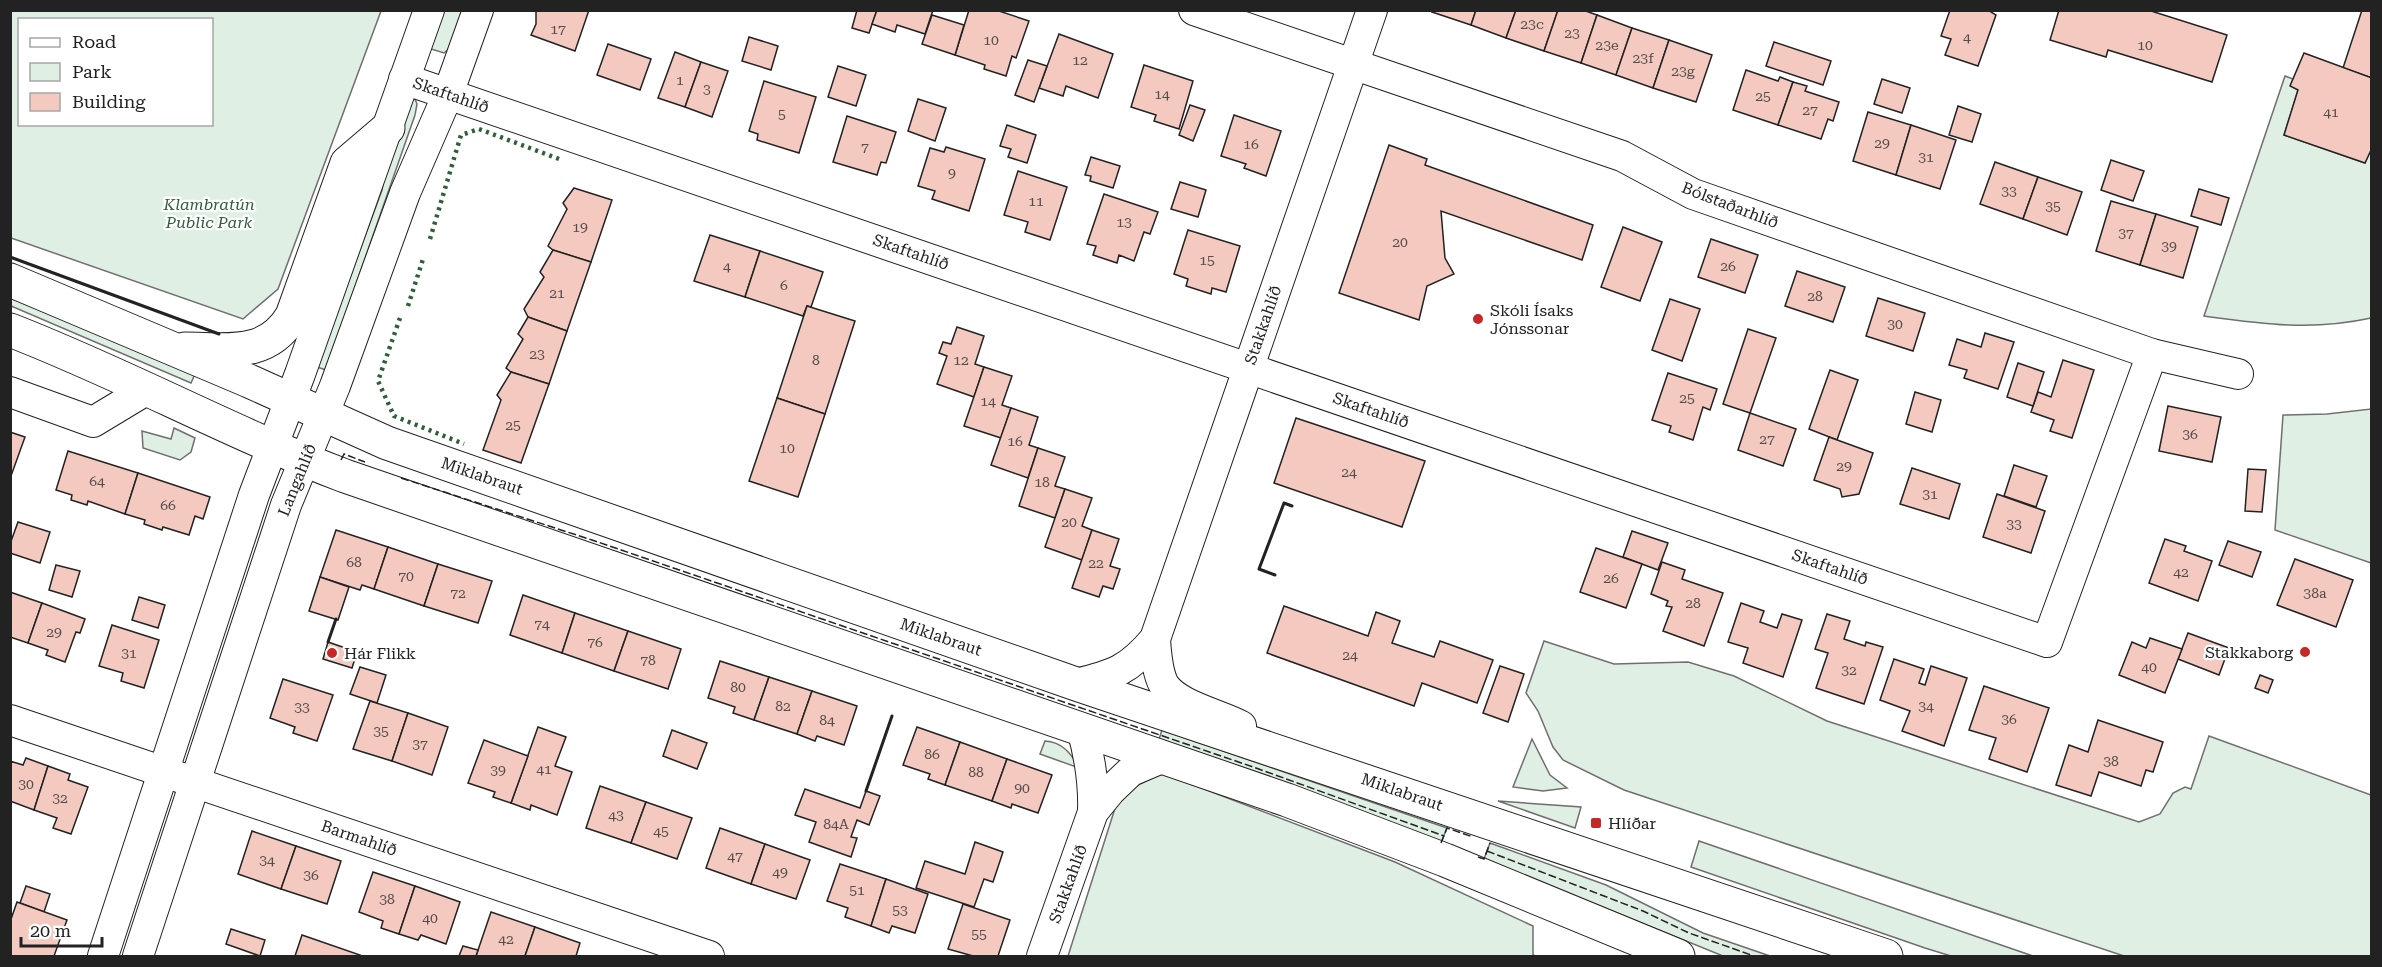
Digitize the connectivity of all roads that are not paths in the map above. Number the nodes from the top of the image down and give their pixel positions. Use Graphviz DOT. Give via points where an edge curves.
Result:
graph roads {
  1 [pos="429,10"];
  2 [pos="478,10"];
  3 [pos="1194,10"];
  4 [pos="1372,10"];
  5 [pos="1353,66"];
  6 [pos="405,80"];
  7 [pos="448,94"];
  8 [pos="388,128"];
  9 [pos="10,280"];
  10 [pos="10,330"];
  11 [pos="172,349"];
  12 [pos="2152,354"];
  13 [pos="1248,368"];
  14 [pos="2238,374"];
  15 [pos="146,390"];
  16 [pos="10,392"];
  17 [pos="290,400"];
  18 [pos="324,415"];
  19 [pos="273,447"];
  20 [pos="304,461"];
  21 [pos="1155,639"];
  22 [pos="1076,684"];
  23 [pos="10,720"];
  24 [pos="1082,729"];
  25 [pos="1164,757"];
  26 [pos="1304,760"];
  27 [pos="154,769"];
  28 [pos="202,785"];
  29 [pos="1093,812"];
  30 [pos="103,957"];
  31 [pos="138,957"];
  32 [pos="709,957"];
  33 [pos="1042,957"];
  34 [pos="1678,957"];
  35 [pos="1886,957"];
  1 -- 6 [label="street, Langahlíð"];
  2 -- 7 [label="street, Langahlíð"];
  3 -- 5 [label="street, Bólstaðarhlíð"];
  4 -- 5 [label="street, Stakkahlíð"];
  5 -- 12 [label="street, Bólstaðarhlíð" via="1622,156 1693,194"];
  5 -- 13 [label="street, Stakkahlíð"];
  6 -- 7 [label="street, Skaftahlíð"];
  6 -- 8 [label="street, Langahlíð"];
  7 -- 13 [label="street, Skaftahlíð"];
  7 -- 18 [label="street, Langahlíð" via="405,193"];
  8 -- 11 [label="highway" via="346,163 284,329 272,340 252,348"];
  8 -- 17 [label="street, Langahlíð"];
  9 -- 11 [label="highway, Miklabraut"];
  10 -- 15 [label="highway"];
  11 -- 17 [label="highway, Miklabraut"];
  12 -- 13 [label="street, Skaftahlíð" via="2047,642"];
  12 -- 14 [label="street, Bólstaðarhlíð"];
  13 -- 21 [label="street, Stakkahlíð"];
  15 -- 16 [label="street" via="93,422"];
  15 -- 19 [label="highway"];
  17 -- 18 [label="highway, Miklabraut"];
  17 -- 19 [label="street, Langahlíð"];
  18 -- 20 [label="street, Langahlíð"];
  18 -- 22 [label="highway, Miklabraut" via="398,447"];
  19 -- 20 [label="highway"];
  19 -- 27 [label="street, Langahlíð"];
  20 -- 24 [label="highway"];
  20 -- 28 [label="street, Langahlíð" via="283,513"];
  21 -- 22 [label="street, Stakkahlíð" via="1140,656 1111,676"];
  21 -- 26 [label="street, Stakkahlíð" via="1164,684 1177,698 1236,723"];
  22 -- 26 [label="highway, Miklabraut"];
  23 -- 27 [label="street, Barmahlíð"];
  24 -- 25 [label="highway"];
  24 -- 29 [label="street, Stakkahlíð" via="1094,783"];
  25 -- 29 [label="street, Stakkahlíð" via="1131,771"];
  25 -- 34 [label="highway" via="1445,860"];
  26 -- 35 [label="highway, Miklabraut"];
  27 -- 28 [label="street, Barmahlíð"];
  27 -- 30 [label="street, Langahlíð"];
  28 -- 31 [label="street, Langahlíð"];
  28 -- 32 [label="street, Barmahlíð"];
  29 -- 33 [label="street, Stakkahlíð"];
}
